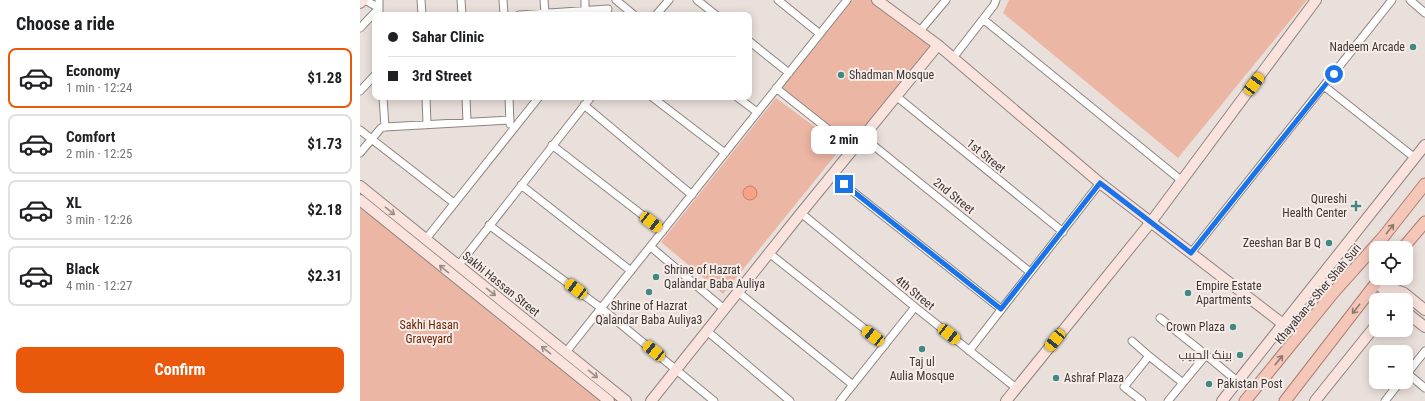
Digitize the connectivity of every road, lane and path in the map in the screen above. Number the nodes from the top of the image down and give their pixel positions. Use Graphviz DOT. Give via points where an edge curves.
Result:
graph roads {
  1 [pos="364,0"];
  2 [pos="379,0"];
  3 [pos="421,0"];
  4 [pos="461,0"];
  5 [pos="503,0"];
  6 [pos="544,0"];
  7 [pos="585,0"];
  8 [pos="616,0"];
  9 [pos="669,0"];
  10 [pos="697,0"];
  11 [pos="778,0"];
  12 [pos="847,0"];
  13 [pos="877,0"];
  14 [pos="946,0"];
  15 [pos="996,0"];
  16 [pos="1316,0"];
  17 [pos="1392,0"];
  18 [pos="1410,0"];
  19 [pos="360,3"];
  20 [pos="586,11"];
  21 [pos="379,12"];
  22 [pos="422,12"];
  23 [pos="462,12"];
  24 [pos="504,12"];
  25 [pos="545,12"];
  26 [pos="566,12"];
  27 [pos="606,12"];
  28 [pos="630,12"];
  29 [pos="659,12"];
  30 [pos="712,12"];
  31 [pos="1425,13"];
  32 [pos="372,18"];
  33 [pos="983,19"];
  34 [pos="360,28"];
  35 [pos="919,32"];
  36 [pos="820,34"];
  37 [pos="752,43"];
  38 [pos="938,45"];
  39 [pos="953,58"];
  40 [pos="789,73"];
  41 [pos="372,78"];
  42 [pos="1324,86"];
  43 [pos="776,88"];
  44 [pos="360,92"];
  45 [pos="896,96"];
  46 [pos="383,100"];
  47 [pos="426,100"];
  48 [pos="466,100"];
  49 [pos="509,100"];
  50 [pos="537,100"];
  51 [pos="588,100"];
  52 [pos="656,100"];
  53 [pos="741,100"];
  54 [pos="584,105"];
  55 [pos="757,112"];
  56 [pos="510,120"];
  57 [pos="467,122"];
  58 [pos="427,124"];
  59 [pos="385,127"];
  60 [pos="360,130"];
  61 [pos="511,132"];
  62 [pos="863,137"];
  63 [pos="371,139"];
  64 [pos="1425,145"];
  65 [pos="552,146"];
  66 [pos="853,149"];
  67 [pos="360,153"];
  68 [pos="725,153"];
  69 [pos="1415,158"];
  70 [pos="832,175"];
  71 [pos="1182,181"];
  72 [pos="1100,183"];
  73 [pos="1425,184"];
  74 [pos="521,185"];
  75 [pos="360,186"];
  76 [pos="692,195"];
  77 [pos="360,200"];
  78 [pos="454,203"];
  79 [pos="801,214"];
  80 [pos="1150,222"];
  81 [pos="1425,222"];
  82 [pos="489,225"];
  83 [pos="663,231"];
  84 [pos="1062,232"];
  85 [pos="426,239"];
  86 [pos="1409,241"];
  87 [pos="651,247"];
  88 [pos="769,253"];
  89 [pos="1191,253"];
  90 [pos="458,266"];
  91 [pos="631,271"];
  92 [pos="1030,272"];
  93 [pos="1374,285"];
  94 [pos="1385,285"];
  95 [pos="738,292"];
  96 [pos="1396,293"];
  97 [pos="1413,304"];
  98 [pos="914,307"];
  99 [pos="601,308"];
  100 [pos="724,309"];
  101 [pos="1001,309"];
  102 [pos="1425,310"];
  103 [pos="1160,318"];
  104 [pos="1413,318"];
  105 [pos="1283,324"];
  106 [pos="1425,327"];
  107 [pos="706,332"];
  108 [pos="1369,334"];
  109 [pos="1132,341"];
  110 [pos="885,345"];
  111 [pos="969,350"];
  112 [pos="1425,351"];
  113 [pos="566,352"];
  114 [pos="1149,356"];
  115 [pos="1206,356"];
  116 [pos="1413,366"];
  117 [pos="676,368"];
  118 [pos="1413,379"];
  119 [pos="1238,381"];
  120 [pos="1183,383"];
  121 [pos="853,385"];
  122 [pos="1016,388"];
  123 [pos="1425,388"];
  124 [pos="1394,389"];
  125 [pos="609,401"];
  126 [pos="626,401"];
  127 [pos="651,401"];
  128 [pos="714,401"];
  129 [pos="790,401"];
  130 [pos="840,401"];
  131 [pos="1006,401"];
  132 [pos="1142,401"];
  133 [pos="1168,401"];
  134 [pos="1222,401"];
  135 [pos="1245,401"];
  136 [pos="1284,401"];
  137 [pos="1315,401"];
  138 [pos="1385,401"];
  1 -- 19 [label="street"];
  1 -- 21 [label="street"];
  2 -- 21 [label="street"];
  3 -- 22 [label="street"];
  4 -- 23 [label="street"];
  5 -- 24 [label="street"];
  6 -- 25 [label="street"];
  7 -- 20 [label="street"];
  8 -- 27 [label="street"];
  8 -- 28 [label="street"];
  9 -- 29 [label="street"];
  10 -- 30 [label="street"];
  11 -- 36 [label="street"];
  12 -- 36 [label="street"];
  13 -- 35 [label="street"];
  14 -- 35 [label="street"];
  15 -- 33 [label="street"];
  16 -- 71 [label="street"];
  17 -- 42 [label="street"];
  18 -- 31 [label="street"];
  20 -- 26 [label="street"];
  20 -- 27 [label="street"];
  32 -- 34 [label="street"];
  33 -- 39 [label="street"];
  33 -- 71 [label="street"];
  35 -- 38 [label="street"];
  36 -- 40 [label="street"];
  37 -- 40 [label="street"];
  38 -- 39 [label="street"];
  38 -- 45 [label="street"];
  39 -- 72 [label="street"];
  40 -- 43 [label="street"];
  41 -- 44 [label="street"];
  42 -- 69 [label="street"];
  42 -- 89 [label="street"];
  43 -- 55 [label="street"];
  43 -- 66 [label="street"];
  45 -- 62 [label="street"];
  45 -- 84 [label="street, 1st Street"];
  46 -- 59 [label="street"];
  47 -- 58 [label="street"];
  48 -- 57 [label="street"];
  49 -- 56 [label="street"];
  50 -- 61 [label="street"];
  51 -- 54 [label="street"];
  52 -- 68 [label="street"];
  53 -- 55 [label="street"];
  54 -- 65 [label="street"];
  54 -- 76 [label="street"];
  55 -- 68 [label="street"];
  56 -- 57 [label="street"];
  56 -- 61 [label="street"];
  57 -- 58 [label="street"];
  58 -- 59 [label="street"];
  59 -- 63 [label="street"];
  60 -- 63 [label="street"];
  61 -- 78 [label="street"];
  62 -- 66 [label="street"];
  62 -- 92 [label="street, 2nd Street"];
  63 -- 67 [label="street"];
  63 -- 78 [label="street"];
  64 -- 69 [label="street"];
  65 -- 74 [label="street"];
  65 -- 83 [label="street"];
  66 -- 70 [label="street"];
  68 -- 76 [label="street"];
  69 -- 105 [label="street"];
  70 -- 79 [label="street"];
  70 -- 101 [label="street"];
  71 -- 80 [label="street"];
  72 -- 80 [label="street"];
  72 -- 84 [label="street"];
  135 -- 73 [label="main road, Khayaban-e-Sher Shah Suri, one-way"];
  74 -- 82 [label="street"];
  74 -- 91 [label="street"];
  75 -- 85 [label="street, Sakhi Hassan Street, one-way"];
  76 -- 83 [label="street"];
  125 -- 77 [label="street, Sakhi Hassan Street, one-way"];
  78 -- 85 [label="street"];
  79 -- 88 [label="street"];
  79 -- 98 [label="street, 4th Street"];
  80 -- 89 [label="street"];
  80 -- 122 [label="street"];
  81 -- 86 [label="main road"];
  82 -- 90 [label="street"];
  82 -- 99 [label="street"];
  83 -- 87 [label="street"];
  84 -- 92 [label="street"];
  85 -- 90 [label="street, Sakhi Hassan Street"];
  87 -- 91 [label="street"];
  87 -- 100 [label="street"];
  88 -- 95 [label="street"];
  88 -- 110 [label="street"];
  89 -- 105 [label="street"];
  90 -- 113 [label="street, Sakhi Hassan Street, one-way"];
  91 -- 99 [label="street"];
  92 -- 101 [label="street"];
  93 -- 136 [label="main road, one-way"];
  94 -- 96 [label="street"];
  95 -- 100 [label="street"];
  95 -- 121 [label="street"];
  97 -- 102 [label="street"];
  98 -- 110 [label="street"];
  98 -- 111 [label="street, 4th Street"];
  99 -- 113 [label="street"];
  99 -- 117 [label="street"];
  100 -- 107 [label="street"];
  101 -- 111 [label="street"];
  103 -- 115 [label="street"];
  104 -- 106 [label="street"];
  105 -- 119 [label="street"];
  107 -- 117 [label="street"];
  107 -- 129 [label="street"];
  108 -- 137 [label="street"];
  109 -- 114 [label="street"];
  110 -- 121 [label="street"];
  111 -- 122 [label="street, 4th Street"];
  112 -- 116 [label="street"];
  113 -- 126 [label="street, Sakhi Hassan Street, one-way"];
  114 -- 120 [label="street"];
  114 -- 132 [label="street" via="1124,387"];
  115 -- 119 [label="street"];
  115 -- 120 [label="street"];
  117 -- 127 [label="street"];
  117 -- 128 [label="street"];
  118 -- 123 [label="street"];
  119 -- 134 [label="street"];
  120 -- 133 [label="street"];
  121 -- 130 [label="street"];
  122 -- 131 [label="street"];
  124 -- 138 [label="street"];
}
